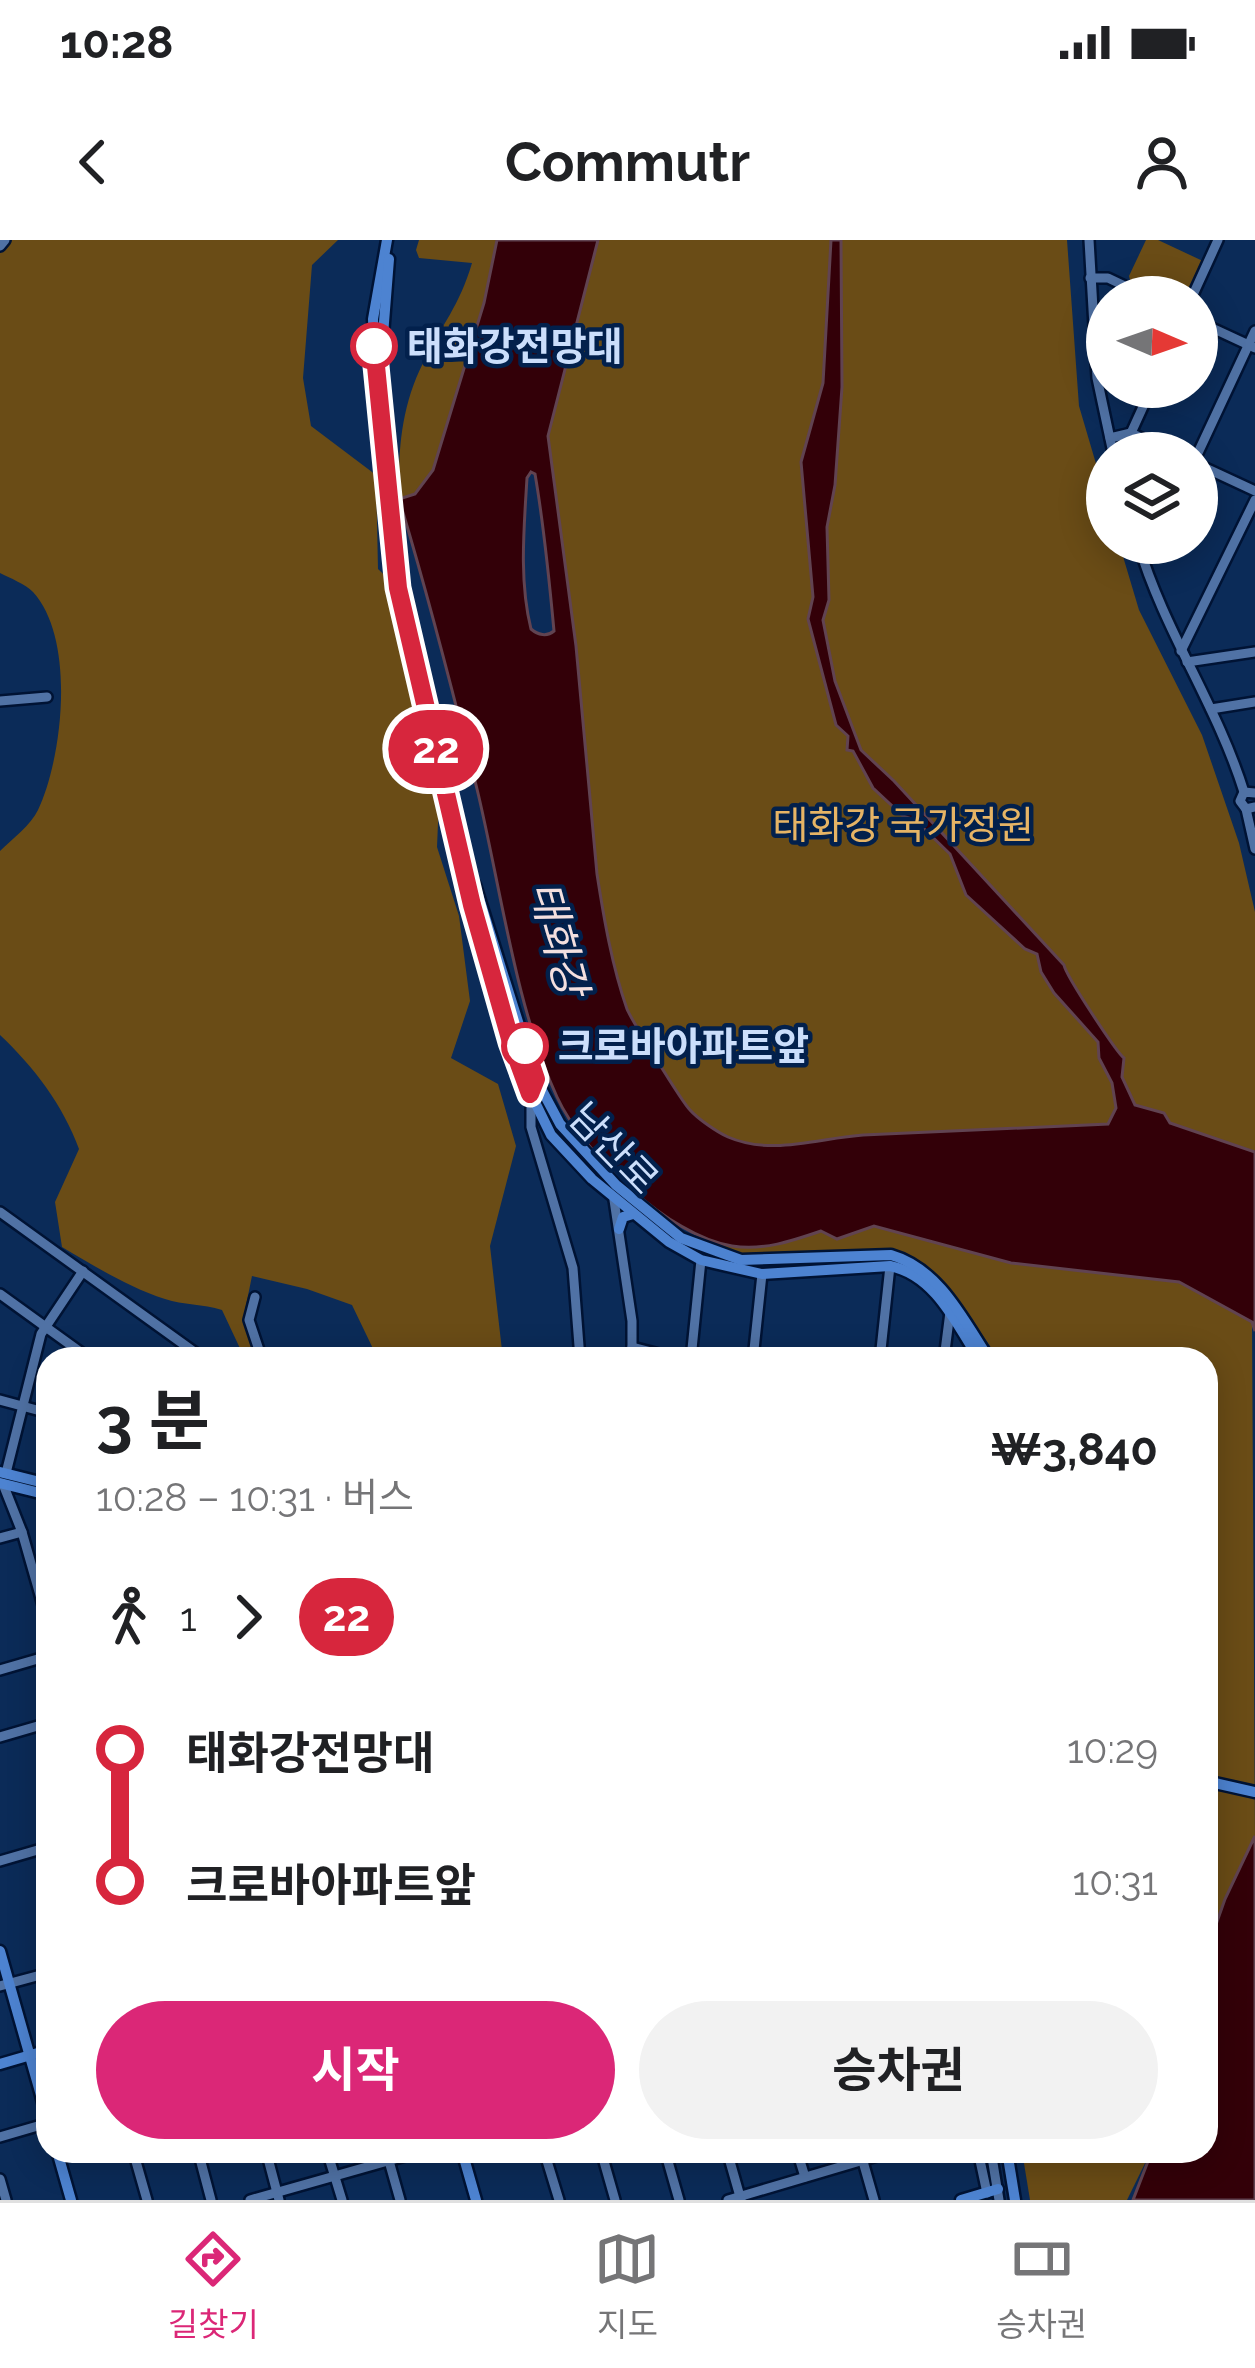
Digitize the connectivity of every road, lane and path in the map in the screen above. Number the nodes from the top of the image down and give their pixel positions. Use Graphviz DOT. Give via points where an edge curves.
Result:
graph roads {
  1 [pos="391,240"];
  2 [pos="1089,240"];
  3 [pos="1218,240"];
  4 [pos="1090,276"];
  5 [pos="1202,276"];
  6 [pos="1218,331"];
  7 [pos="1255,331"];
  8 [pos="1252,347"];
  9 [pos="1210,432"];
  10 [pos="1218,471"];
  11 [pos="1255,491"];
  12 [pos="1255,500"];
  13 [pos="1146,564"];
  14 [pos="1255,652"];
  15 [pos="1184,657"];
  16 [pos="47,697"];
  17 [pos="0,701"];
  18 [pos="1255,702"];
  19 [pos="1210,710"];
  20 [pos="1250,792"];
  21 [pos="1250,808"];
  22 [pos="1255,849"];
  23 [pos="536,1079"];
  24 [pos="530,1094"];
  25 [pos="560,1144"];
  26 [pos="538,1157"];
  27 [pos="614,1200"];
  28 [pos="0,1212"];
  29 [pos="633,1214"];
  30 [pos="620,1229"];
  31 [pos="701,1260"];
  32 [pos="890,1266"];
  33 [pos="82,1271"];
  34 [pos="762,1274"];
  35 [pos="255,1297"];
  36 [pos="1,1298"];
  37 [pos="950,1312"];
  38 [pos="45,1326"];
  39 [pos="39,1347"];
  40 [pos="74,1347"];
  41 [pos="187,1347"];
  42 [pos="258,1347"];
  43 [pos="579,1347"];
  44 [pos="631,1347"];
  45 [pos="693,1347"];
  46 [pos="754,1347"];
  47 [pos="881,1347"];
  48 [pos="946,1347"];
  49 [pos="972,1347"];
  50 [pos="981,1347"];
  51 [pos="36,1359"];
  52 [pos="0,1400"];
  53 [pos="23,1406"];
  54 [pos="36,1410"];
  55 [pos="2,1478"];
  56 [pos="32,1486"];
  57 [pos="36,1486"];
  58 [pos="36,1488"];
  59 [pos="22,1532"];
  60 [pos="0,1538"];
  61 [pos="36,1581"];
  62 [pos="36,1660"];
  63 [pos="0,1670"];
  64 [pos="36,1726"];
  65 [pos="0,1737"];
  66 [pos="1218,1784"];
  67 [pos="1255,1792"];
  68 [pos="36,1850"];
  69 [pos="0,1861"];
  70 [pos="0,1951"];
  71 [pos="36,1976"];
  72 [pos="4,1985"];
  73 [pos="36,2053"];
  74 [pos="30,2055"];
  75 [pos="0,2064"];
  76 [pos="36,2077"];
  77 [pos="36,2125"];
  78 [pos="0,2137"];
  79 [pos="60,2163"];
  80 [pos="136,2163"];
  81 [pos="201,2163"];
  82 [pos="269,2163"];
  83 [pos="331,2163"];
  84 [pos="382,2163"];
  85 [pos="390,2163"];
  86 [pos="465,2163"];
  87 [pos="548,2163"];
  88 [pos="604,2163"];
  89 [pos="668,2163"];
  90 [pos="729,2163"];
  91 [pos="801,2163"];
  92 [pos="842,2163"];
  93 [pos="863,2163"];
  94 [pos="983,2163"];
  95 [pos="992,2163"];
  96 [pos="1009,2163"];
  97 [pos="335,2176"];
  98 [pos="805,2177"];
  99 [pos="0,2180"];
  100 [pos="995,2194"];
  101 [pos="278,2196"];
  102 [pos="736,2199"];
  103 [pos="6,2200"];
  104 [pos="71,2200"];
  105 [pos="147,2200"];
  106 [pos="211,2200"];
  107 [pos="250,2200"];
  108 [pos="342,2200"];
  109 [pos="400,2200"];
  110 [pos="476,2200"];
  111 [pos="559,2200"];
  112 [pos="615,2200"];
  113 [pos="679,2200"];
  114 [pos="874,2200"];
  115 [pos="961,2200"];
  116 [pos="1015,2200"];
  1 -- 23 [label="main road, 남산로" via="381,368 404,593 475,886"];
  1 -- 24 [label="main road, 남산로" via="373,319 398,588 472,905"];
  2 -- 4 [label="street"];
  3 -- 5 [label="street"];
  6 -- 8 [label="street"];
  7 -- 8 [label="street"];
  8 -- 9 [label="street"];
  10 -- 11 [label="street"];
  12 -- 15 [label="street"];
  13 -- 15 [label="street"];
  14 -- 15 [label="street"];
  15 -- 19 [label="street"];
  16 -- 17 [label="street"];
  18 -- 19 [label="street"];
  19 -- 20 [label="street"];
  20 -- 21 [label="street" via="1240,801"];
  21 -- 22 [label="street"];
  23 -- 24 [label="street"];
  23 -- 50 [label="main road, 남산로" via="595,1165 681,1238 741,1260 912,1261"];
  24 -- 25 [label="main road, 남산로"];
  24 -- 26 [label="street"];
  25 -- 26 [label="street"];
  25 -- 27 [label="main road, 남산로"];
  26 -- 43 [label="street" via="573,1268"];
  27 -- 29 [label="main road, 남산로"];
  27 -- 30 [label="street"];
  28 -- 33 [label="street"];
  29 -- 30 [label="main road"];
  29 -- 31 [label="main road, 남산로"];
  30 -- 44 [label="street"];
  31 -- 34 [label="main road, 남산로"];
  31 -- 45 [label="street"];
  32 -- 34 [label="main road, 남산로"];
  32 -- 37 [label="main road" via="909,1269"];
  32 -- 47 [label="street"];
  33 -- 38 [label="street"];
  33 -- 41 [label="street"];
  34 -- 46 [label="street"];
  35 -- 42 [label="street" via="249,1320"];
  36 -- 38 [label="street"];
  37 -- 48 [label="street"];
  37 -- 49 [label="main road"];
  38 -- 39 [label="street"];
  38 -- 40 [label="street"];
  51 -- 53 [label="street"];
  52 -- 53 [label="street"];
  53 -- 54 [label="street"];
  53 -- 55 [label="street"];
  55 -- 56 [label="main road"];
  55 -- 59 [label="street"];
  56 -- 57 [label="main road"];
  56 -- 58 [label="main road"];
  59 -- 60 [label="street"];
  59 -- 61 [label="street"];
  62 -- 63 [label="street"];
  64 -- 65 [label="street"];
  66 -- 67 [label="main road"];
  68 -- 69 [label="street"];
  70 -- 72 [label="main road"];
  71 -- 72 [label="street"];
  72 -- 74 [label="main road"];
  73 -- 74 [label="main road"];
  74 -- 75 [label="main road"];
  74 -- 76 [label="main road"];
  77 -- 78 [label="street"];
  79 -- 104 [label="main road"];
  80 -- 105 [label="street"];
  81 -- 106 [label="street"];
  82 -- 101 [label="street"];
  83 -- 97 [label="street"];
  84 -- 97 [label="street"];
  85 -- 109 [label="street"];
  86 -- 110 [label="main road"];
  87 -- 111 [label="street"];
  88 -- 112 [label="street"];
  89 -- 113 [label="street"];
  90 -- 102 [label="street"];
  91 -- 98 [label="street"];
  92 -- 98 [label="street"];
  93 -- 114 [label="street"];
  94 -- 100 [label="street"];
  95 -- 100 [label="street"];
  96 -- 116 [label="main road"];
  97 -- 101 [label="street"];
  97 -- 108 [label="street"];
  98 -- 102 [label="street"];
  99 -- 103 [label="street"];
  100 -- 115 [label="main road"];
  101 -- 107 [label="street"];
}
